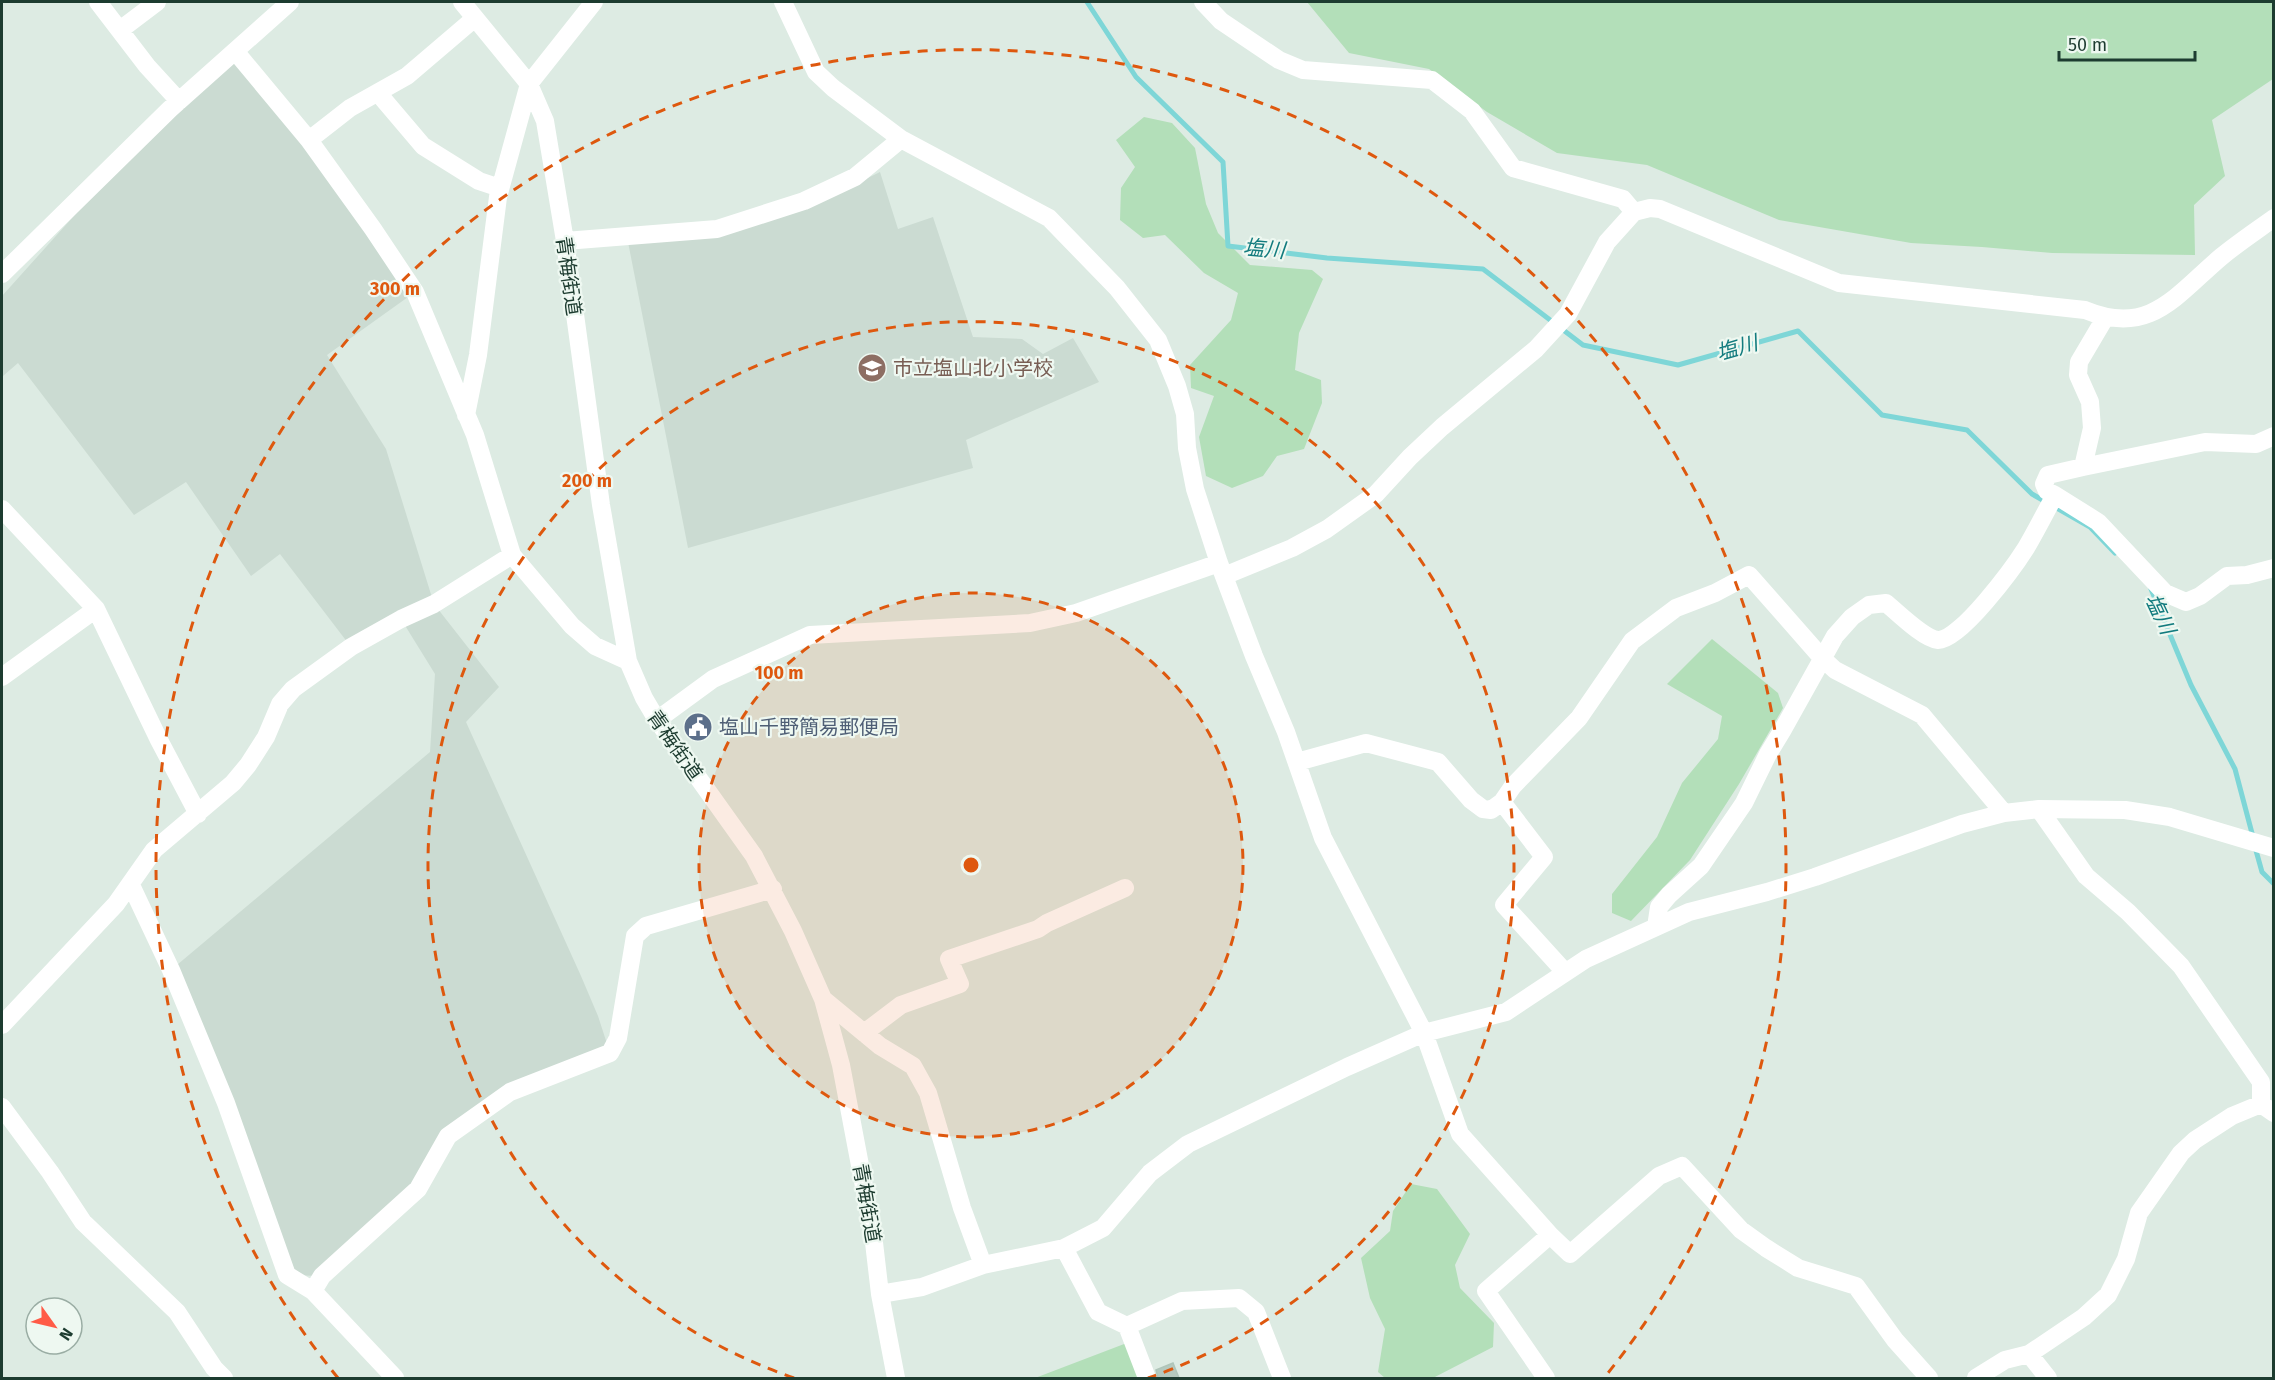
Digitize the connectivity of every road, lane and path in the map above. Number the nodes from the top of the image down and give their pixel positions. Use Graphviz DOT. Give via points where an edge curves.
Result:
graph roads {
  1 [pos="98,2"];
  2 [pos="157,2"];
  3 [pos="290,2"];
  4 [pos="462,2"];
  5 [pos="594,2"];
  6 [pos="783,2"];
  7 [pos="1203,2"];
  8 [pos="475,18"];
  9 [pos="120,30"];
  10 [pos="235,51"];
  11 [pos="529,84"];
  12 [pos="378,93"];
  13 [pos="179,101"];
  14 [pos="901,139"];
  15 [pos="309,140"];
  16 [pos="500,188"];
  17 [pos="1634,212"];
  18 [pos="2274,218"];
  19 [pos="564,241"];
  20 [pos="2,274"];
  21 [pos="2105,318"];
  22 [pos="466,415"];
  23 [pos="2274,436"];
  24 [pos="2084,467"];
  25 [pos="2050,504"];
  26 [pos="2,509"];
  27 [pos="512,555"];
  28 [pos="2274,568"];
  29 [pos="1221,570"];
  30 [pos="96,609"];
  31 [pos="1822,658"];
  32 [pos="628,661"];
  33 [pos="2,677"];
  34 [pos="657,720"];
  35 [pos="1297,762"];
  36 [pos="1502,802"];
  37 [pos="2040,808"];
  38 [pos="2004,813"];
  39 [pos="198,814"];
  40 [pos="2272,848"];
  41 [pos="131,885"];
  42 [pos="1125,888"];
  43 [pos="773,889"];
  44 [pos="1656,927"];
  45 [pos="1565,972"];
  46 [pos="823,999"];
  47 [pos="2,1025"];
  48 [pos="864,1033"];
  49 [pos="1424,1033"];
  50 [pos="2,1107"];
  51 [pos="2267,1108"];
  52 [pos="1550,1235"];
  53 [pos="1064,1248"];
  54 [pos="983,1265"];
  55 [pos="313,1291"];
  56 [pos="880,1294"];
  57 [pos="1127,1326"];
  58 [pos="2029,1354"];
  59 [pos="224,1378"];
  60 [pos="395,1378"];
  61 [pos="896,1378"];
  62 [pos="1147,1378"];
  63 [pos="1282,1378"];
  64 [pos="1546,1378"];
  65 [pos="1929,1378"];
  66 [pos="1976,1378"];
  67 [pos="2048,1378"];
  1 -- 9 [label="street"];
  2 -- 9 [label="street"];
  3 -- 10 [label="street"];
  4 -- 8 [label="street, 青梅街道"];
  5 -- 11 [label="street"];
  6 -- 14 [label="street" via="816,72"];
  7 -- 17 [label="street" via="1221,21 1279,60 1303,70 1432,80 1472,111 1513,168 1623,199"];
  8 -- 11 [label="street, 青梅街道"];
  8 -- 12 [label="street" via="407,76"];
  9 -- 13 [label="street"];
  10 -- 13 [label="street"];
  10 -- 15 [label="street"];
  11 -- 16 [label="street"];
  11 -- 19 [label="street, 青梅街道" via="545,121"];
  12 -- 15 [label="street"];
  12 -- 16 [label="street" via="423,146 479,181"];
  13 -- 20 [label="street"];
  14 -- 19 [label="street" via="855,177 804,201 717,229"];
  14 -- 29 [label="street" via="1049,218 1117,288 1158,340 1182,405 1195,489"];
  15 -- 22 [label="street" via="415,292"];
  16 -- 22 [label="street" via="478,356"];
  17 -- 21 [label="street" via="1660,209 1839,283 2085,310"];
  17 -- 29 [label="street" via="1607,242 1568,314 1536,349 1442,427 1376,494 1328,529 1292,548"];
  18 -- 21 [label="street" via="2222,256 2169,304 2144,316"];
  19 -- 32 [label="street, 青梅街道" via="601,505"];
  21 -- 24 [label="street" via="2079,362 2078,375 2090,402 2092,428"];
  22 -- 27 [label="street"];
  23 -- 24 [label="street" via="2256,444 2205,442"];
  24 -- 25 [label="street" via="2048,475 2044,484"];
  25 -- 28 [label="street" via="2098,522 2164,593 2186,602 2227,576"];
  25 -- 31 [label="street" via="2025,550 1961,629 1938,640 1927,637 1886,603 1869,605 1835,636"];
  26 -- 30 [label="street"];
  27 -- 32 [label="street" via="572,626 595,646"];
  27 -- 39 [label="street" via="434,604 351,647 293,689 280,704 248,765"];
  29 -- 34 [label="street" via="1030,623 810,635 713,679"];
  29 -- 35 [label="street"];
  30 -- 33 [label="street"];
  30 -- 39 [label="street"];
  31 -- 36 [label="street" via="1749,575 1676,608 1632,641 1579,718"];
  31 -- 38 [label="street" via="1835,670 1922,715"];
  31 -- 44 [label="street" via="1744,802 1701,866 1659,907"];
  32 -- 34 [label="street, 青梅街道"];
  34 -- 43 [label="street, 青梅街道" via="754,856"];
  35 -- 36 [label="street" via="1366,743 1438,762 1483,809 1491,810"];
  35 -- 49 [label="street" via="1323,838"];
  36 -- 45 [label="street" via="1544,857 1504,905"];
  37 -- 38 [label="street"];
  37 -- 40 [label="street" via="2125,810 2170,817"];
  37 -- 51 [label="street" via="2086,876 2181,966 2261,1082"];
  38 -- 44 [label="street" via="1962,824 1806,880 1689,912"];
  39 -- 41 [label="street" via="154,850"];
  41 -- 47 [label="street"];
  41 -- 55 [label="street" via="226,1103 287,1275"];
  42 -- 48 [label="street" via="1038,929 949,959 960,984 901,1005"];
  43 -- 46 [label="street, 青梅街道"];
  43 -- 55 [label="street" via="646,926 635,936 618,1038 610,1053 510,1092 448,1136 418,1189 322,1276"];
  44 -- 45 [label="street"];
  45 -- 49 [label="street" via="1506,1012"];
  46 -- 48 [label="street"];
  46 -- 56 [label="street, 青梅街道" via="873,1234"];
  48 -- 54 [label="street" via="913,1066 928,1093"];
  49 -- 52 [label="street" via="1460,1134"];
  49 -- 53 [label="street" via="1188,1144 1150,1173 1103,1228"];
  50 -- 59 [label="street" via="83,1222 177,1312"];
  51 -- 58 [label="street" via="2232,1116 2181,1153 2139,1213 2126,1258 2108,1295 2084,1317"];
  52 -- 64 [label="street" via="1486,1291"];
  52 -- 65 [label="street" via="1570,1254 1659,1176 1682,1166 1741,1230 1766,1248 1798,1268 1856,1286 1894,1340"];
  53 -- 54 [label="street"];
  53 -- 57 [label="street" via="1098,1312"];
  54 -- 56 [label="street" via="922,1287"];
  55 -- 60 [label="street"];
  56 -- 61 [label="street, 青梅街道"];
  57 -- 62 [label="street"];
  57 -- 63 [label="street" via="1182,1301 1239,1298 1256,1312"];
  58 -- 66 [label="street" via="2005,1360"];
  58 -- 67 [label="street"];
}
